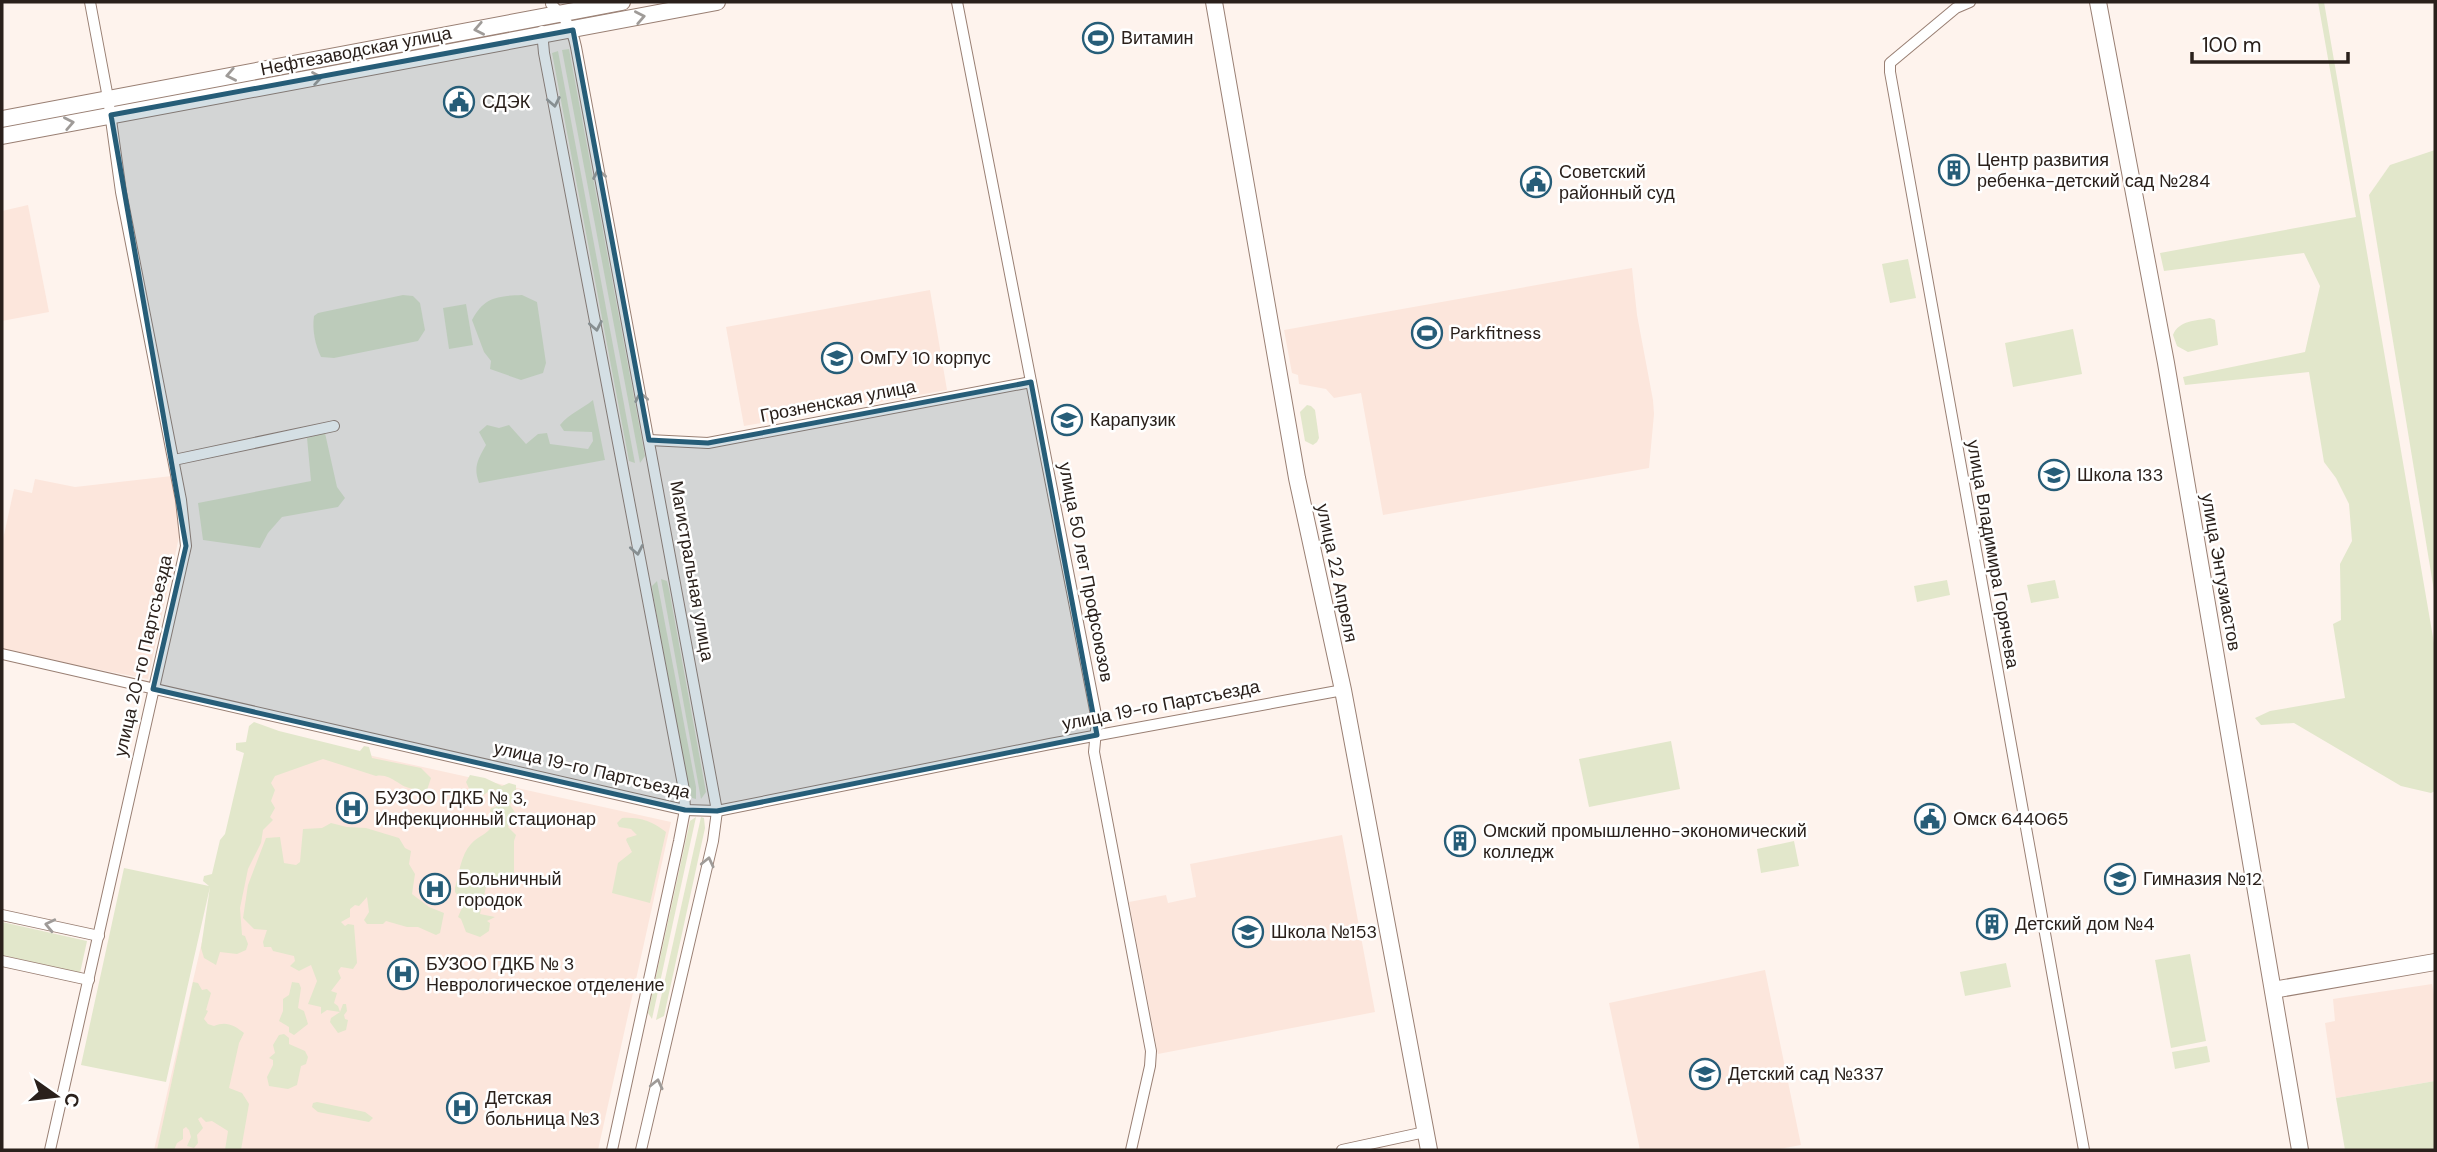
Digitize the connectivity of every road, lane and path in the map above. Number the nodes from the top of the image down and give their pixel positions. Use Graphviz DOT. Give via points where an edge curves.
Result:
graph roads {
  1 [pos="90,2"];
  2 [pos="622,2"];
  3 [pos="717,2"];
  4 [pos="957,2"];
  5 [pos="1214,2"];
  6 [pos="1970,2"];
  7 [pos="2098,2"];
  8 [pos="552,9"];
  9 [pos="573,30"];
  10 [pos="541,35"];
  11 [pos="108,99"];
  12 [pos="111,115"];
  13 [pos="2,118"];
  14 [pos="2,136"];
  15 [pos="1031,382"];
  16 [pos="334,426"];
  17 [pos="649,440"];
  18 [pos="174,460"];
  19 [pos="2,654"];
  20 [pos="153,689"];
  21 [pos="1343,690"];
  22 [pos="1097,735"];
  23 [pos="685,810"];
  24 [pos="717,811"];
  25 [pos="2,915"];
  26 [pos="99,936"];
  27 [pos="2,961"];
  28 [pos="2435,962"];
  29 [pos="89,980"];
  30 [pos="2273,990"];
  31 [pos="1425,1132"];
  32 [pos="50,1150"];
  33 [pos="612,1150"];
  34 [pos="641,1150"];
  35 [pos="1131,1150"];
  36 [pos="1342,1150"];
  37 [pos="1429,1150"];
  38 [pos="2084,1150"];
  39 [pos="2300,1150"];
  1 -- 11 [label="street, улица 20-го Партсъезда"];
  2 -- 8 [label="main road, Нефтезаводская улица"];
  9 -- 3 [label="main road, Нефтезаводская улица, one-way"];
  4 -- 15 [label="street, улица 50 лет Профсоюзов"];
  5 -- 21 [label="main road, улица 22 Апреля" via="1297,478"];
  6 -- 38 [label="street, улица Владимира Горячева" via="1956,8 1890,63 1890,72"];
  7 -- 30 [label="main road, улица Энтузиастов" via="2166,363"];
  8 -- 9 [label="street, Магистральная улица"];
  8 -- 10 [label="street"];
  8 -- 11 [label="main road, Нефтезаводская улица, one-way"];
  9 -- 10 [label="main road, Нефтезаводская улица"];
  17 -- 9 [label="street, Магистральная улица, one-way"];
  12 -- 10 [label="main road, Нефтезаводская улица, one-way"];
  10 -- 23 [label="street, one-way"];
  11 -- 12 [label="street, улица 20-го Партсъезда"];
  11 -- 13 [label="main road, Нефтезаводская улица"];
  14 -- 12 [label="main road, Нефтезаводская улица, one-way"];
  12 -- 18 [label="street, улица 20-го Партсъезда"];
  15 -- 17 [label="street, Грозненская улица" via="708,443"];
  15 -- 22 [label="street, улица 50 лет Профсоюзов"];
  16 -- 18 [label="street"];
  17 -- 24 [label="street, Магистральная улица"];
  18 -- 20 [label="street, улица 20-го Партсъезда" via="186,546"];
  19 -- 20 [label="street, улица 19-го Партсъезда"];
  20 -- 23 [label="street, улица 19-го Партсъезда"];
  20 -- 26 [label="street, улица 20-го Партсъезда"];
  21 -- 22 [label="street, улица 19-го Партсъезда"];
  21 -- 31 [label="main road, улица 22 Апреля"];
  22 -- 24 [label="street, улица 19-го Партсъезда"];
  22 -- 35 [label="street, улица 50 лет Профсоюзов" via="1094,752 1150,1051"];
  23 -- 24 [label="street, улица 19-го Партсъезда"];
  23 -- 33 [label="street"];
  34 -- 24 [label="street, Магистральная улица, one-way"];
  26 -- 25 [label="street, one-way"];
  26 -- 29 [label="street, улица 20-го Партсъезда"];
  27 -- 29 [label="street"];
  28 -- 30 [label="main road"];
  29 -- 32 [label="street, улица 20-го Партсъезда"];
  30 -- 39 [label="main road, улица Энтузиастов"];
  31 -- 36 [label="street"];
  31 -- 37 [label="main road, улица 22 Апреля"];
}
